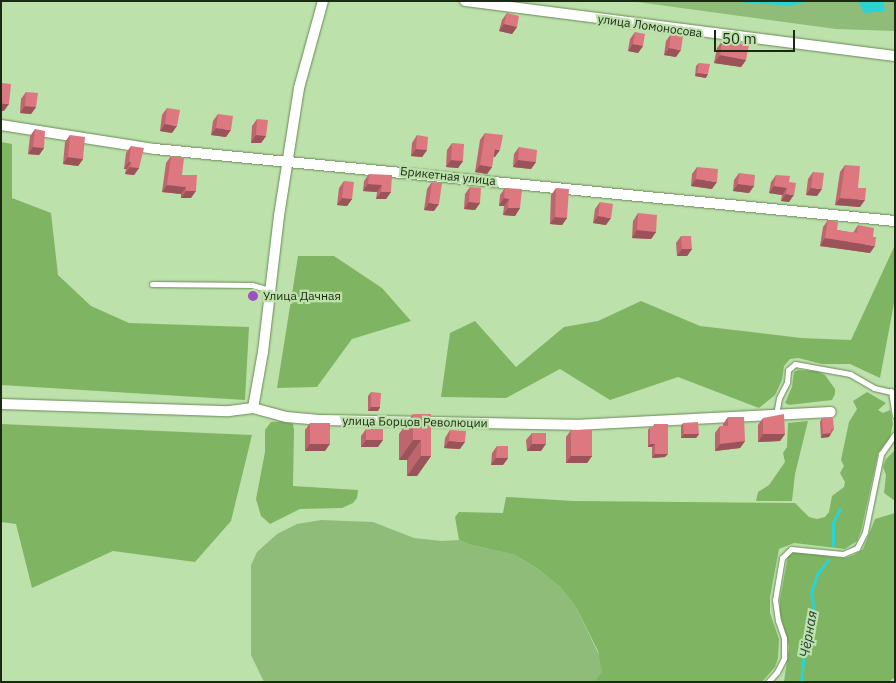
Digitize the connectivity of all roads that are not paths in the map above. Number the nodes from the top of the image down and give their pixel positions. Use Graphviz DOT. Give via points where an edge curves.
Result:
graph roads {
  1 [pos="323,1"];
  2 [pos="465,1"];
  3 [pos="895,56"];
  4 [pos="1,125"];
  5 [pos="288,161"];
  6 [pos="895,221"];
  7 [pos="152,284"];
  8 [pos="270,290"];
  9 [pos="893,392"];
  10 [pos="1,404"];
  11 [pos="253,408"];
  12 [pos="831,412"];
  13 [pos="776,415"];
  14 [pos="895,416"];
  15 [pos="895,434"];
  16 [pos="768,682"];
  1 -- 5 [label="street" via="299,88"];
  2 -- 3 [label="street, улица Ломоносова"];
  4 -- 5 [label="street, Брикетная улица" via="155,149"];
  5 -- 6 [label="street, Брикетная улица"];
  5 -- 8 [label="street"];
  7 -- 8 [label="lane" via="252,284"];
  8 -- 11 [label="street"];
  9 -- 13 [label="lane" via="874,388 850,374 795,364 788,370"];
  9 -- 14 [label="lane"];
  10 -- 11 [label="street, улица Борцов Революции" via="229,411"];
  11 -- 13 [label="street, улица Борцов Революции" via="286,417 322,420 565,425"];
  12 -- 13 [label="street, улица Борцов Революции"];
  15 -- 16 [label="lane" via="881,454 864,532 857,548 843,554 792,549 782,558 775,600 784,638 784,658"];
}
